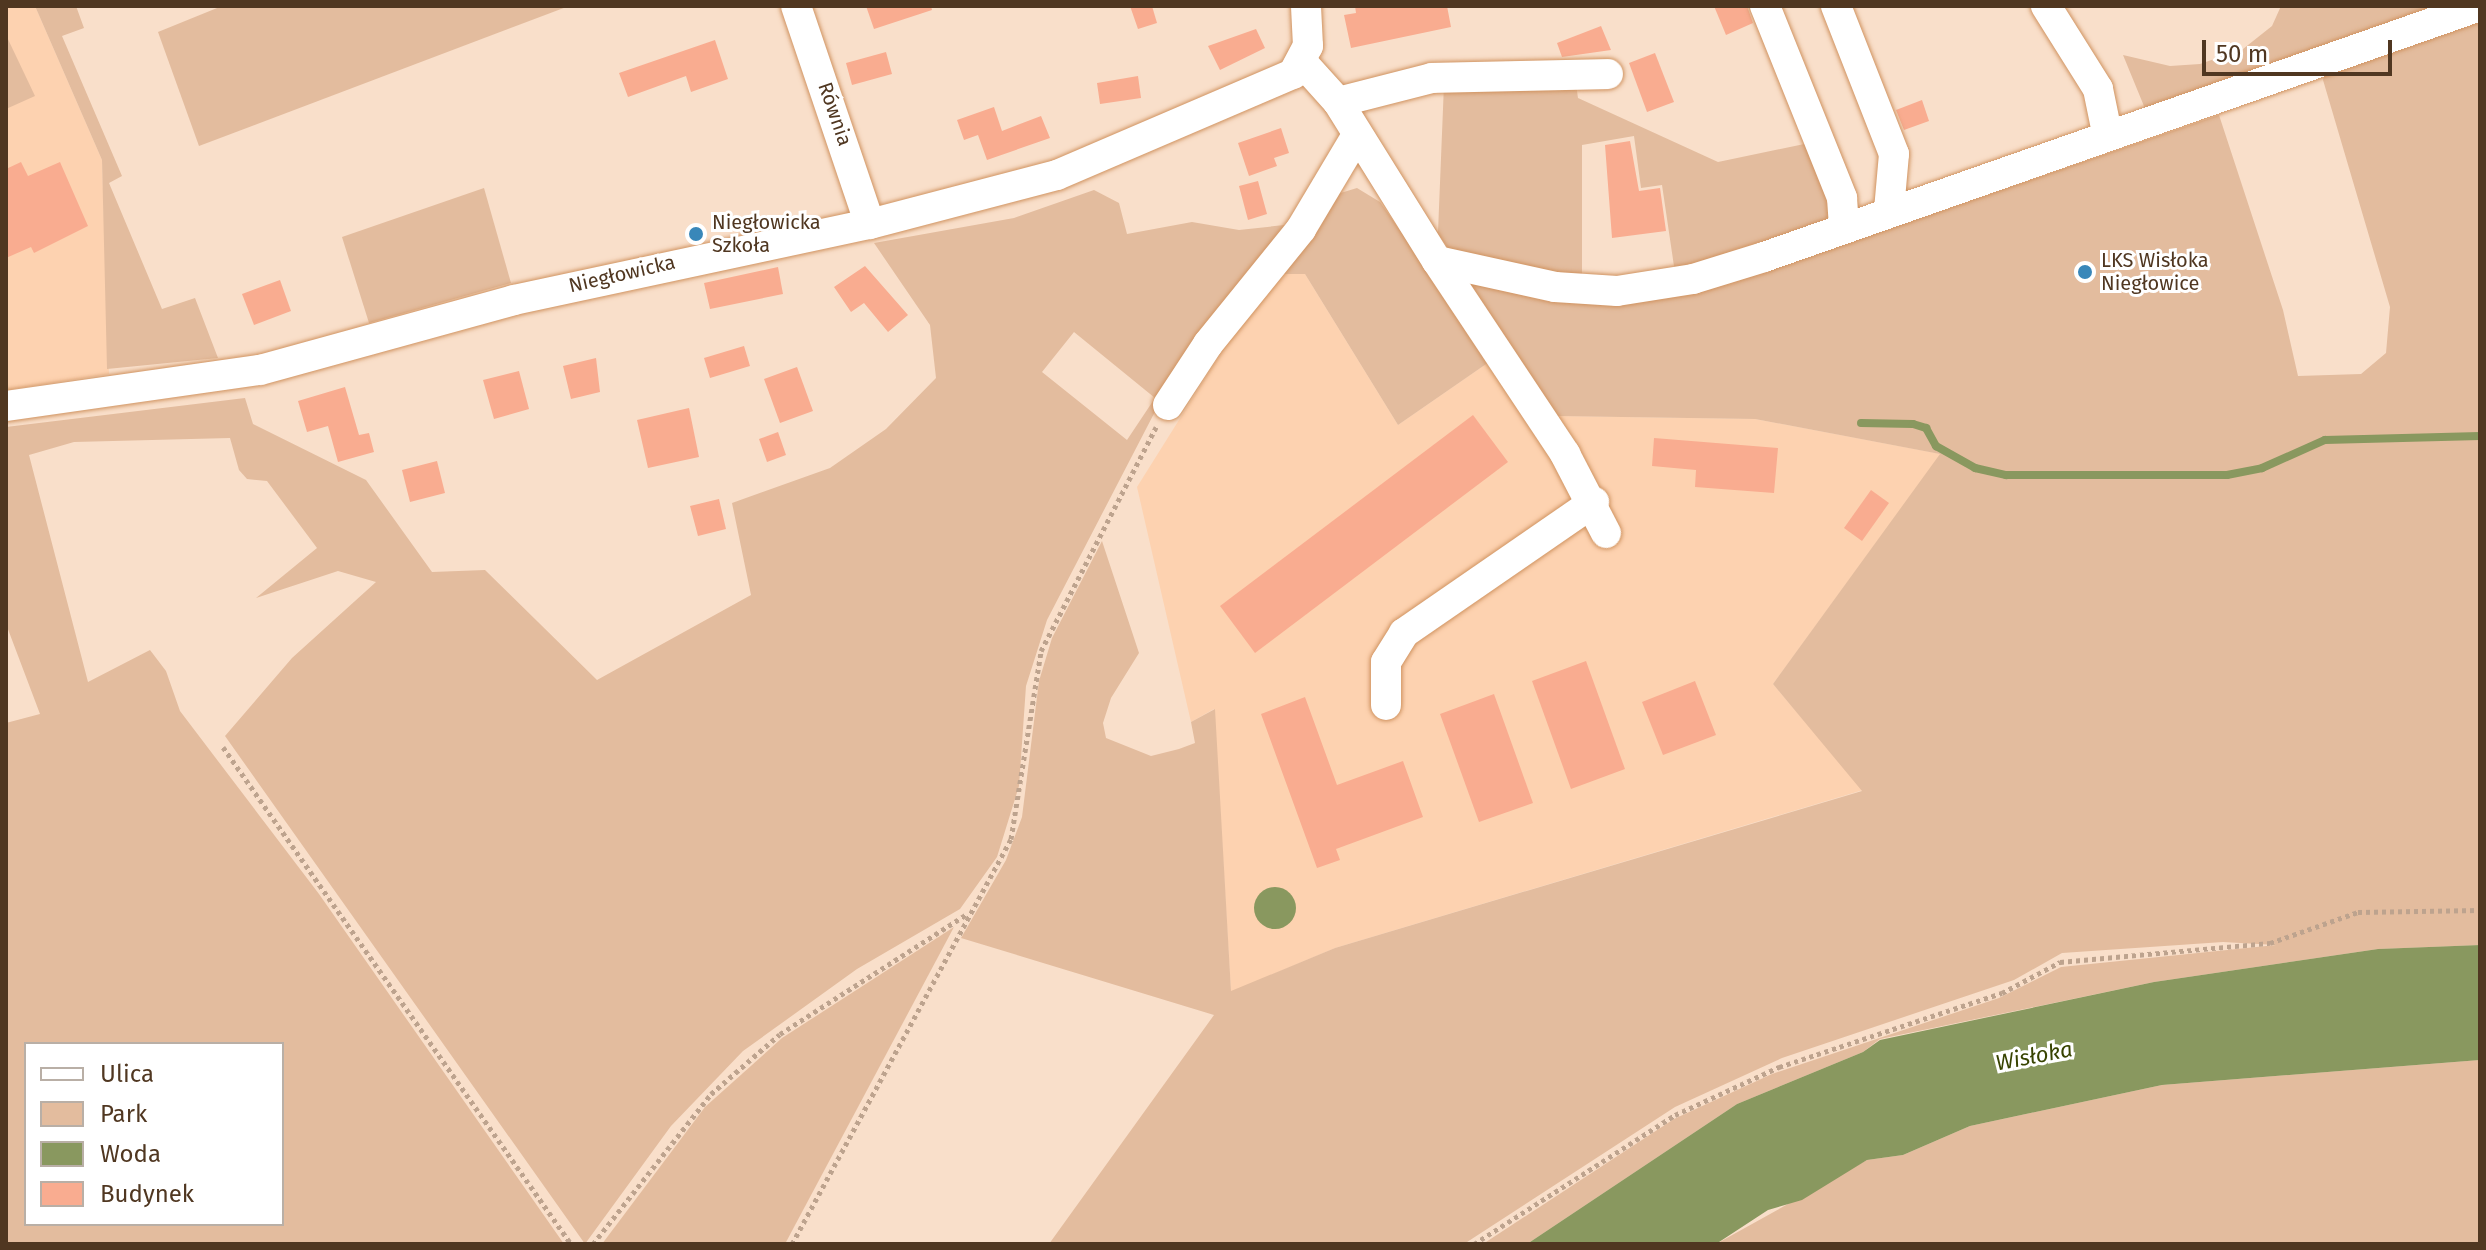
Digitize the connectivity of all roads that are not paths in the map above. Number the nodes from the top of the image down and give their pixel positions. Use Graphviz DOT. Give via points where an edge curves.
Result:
graph roads {
  1 [pos="796,6"];
  2 [pos="1306,6"];
  3 [pos="1765,6"];
  4 [pos="1836,6"];
  5 [pos="2046,6"];
  6 [pos="2480,6"];
  7 [pos="1302,62"];
  8 [pos="1608,74"];
  9 [pos="1338,102"];
  10 [pos="2107,133"];
  11 [pos="1357,135"];
  12 [pos="1889,210"];
  13 [pos="870,224"];
  14 [pos="1844,227"];
  15 [pos="1437,261"];
  16 [pos="1168,405"];
  17 [pos="6,406"];
  18 [pos="1594,502"];
  19 [pos="1606,533"];
  20 [pos="1386,705"];
  1 -- 13 [label="street, Równia"];
  2 -- 7 [label="street" via="1310,33"];
  3 -- 14 [label="street" via="1842,198"];
  4 -- 12 [label="street" via="1894,154"];
  5 -- 10 [label="street" via="2093,78"];
  6 -- 10 [label="street"];
  7 -- 9 [label="street"];
  7 -- 13 [label="street, Niegłowicka" via="1268,88 1057,175"];
  8 -- 9 [label="street" via="1432,78"];
  9 -- 11 [label="street"];
  10 -- 12 [label="street"];
  11 -- 15 [label="street"];
  11 -- 16 [label="street" via="1301,229 1208,344"];
  12 -- 14 [label="street"];
  13 -- 17 [label="street, Niegłowicka" via="514,300 260,370"];
  14 -- 15 [label="street" via="1693,279 1617,291 1555,287"];
  15 -- 18 [label="street"];
  18 -- 19 [label="street"];
  18 -- 20 [label="street" via="1404,633 1386,662"];
}
